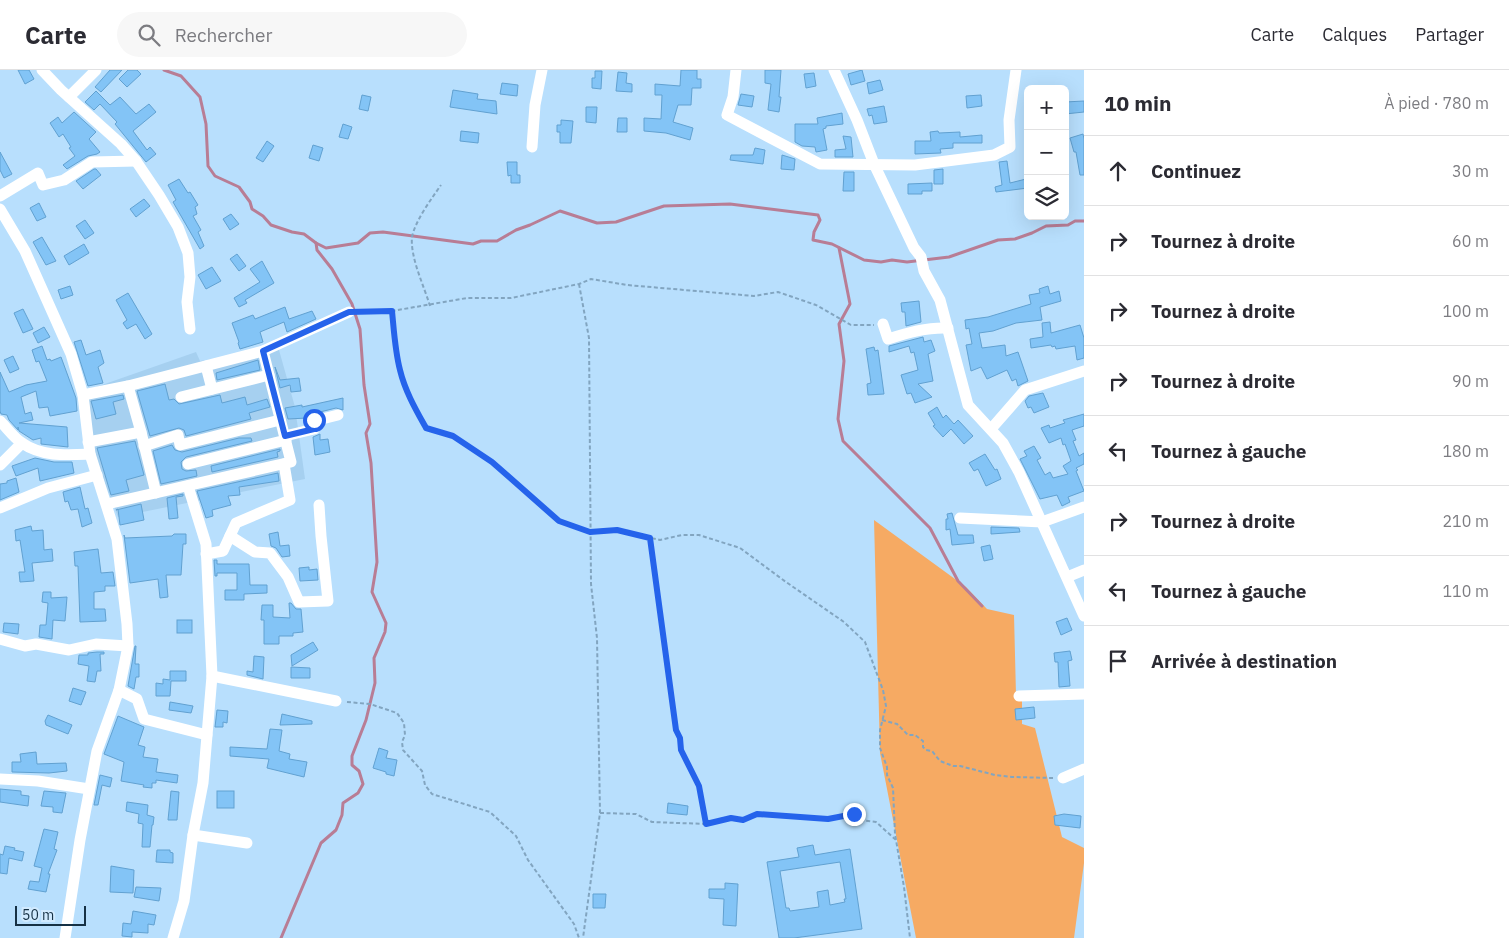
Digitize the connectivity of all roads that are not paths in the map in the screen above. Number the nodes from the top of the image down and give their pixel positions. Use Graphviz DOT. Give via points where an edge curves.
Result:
graph roads {
  1 [pos="42,70"];
  2 [pos="96,70"];
  3 [pos="542,70"];
  4 [pos="736,70"];
  5 [pos="834,70"];
  6 [pos="1016,70"];
  7 [pos="69,98"];
  8 [pos="532,147"];
  9 [pos="136,161"];
  10 [pos="874,164"];
  11 [pos="0,196"];
  12 [pos="0,210"];
  13 [pos="349,312"];
  14 [pos="883,324"];
  15 [pos="948,328"];
  16 [pos="190,329"];
  17 [pos="263,351"];
  18 [pos="206,366"];
  19 [pos="1084,372"];
  20 [pos="269,375"];
  21 [pos="128,386"];
  22 [pos="212,389"];
  23 [pos="82,395"];
  24 [pos="181,397"];
  25 [pos="338,415"];
  26 [pos="280,420"];
  27 [pos="0,421"];
  28 [pos="991,429"];
  29 [pos="141,432"];
  30 [pos="285,438"];
  31 [pos="22,443"];
  32 [pos="144,446"];
  33 [pos="89,448"];
  34 [pos="250,449"];
  35 [pos="188,464"];
  36 [pos="284,464"];
  37 [pos="0,465"];
  38 [pos="254,471"];
  39 [pos="97,475"];
  40 [pos="188,486"];
  41 [pos="156,493"];
  42 [pos="106,504"];
  43 [pos="319,506"];
  44 [pos="1084,507"];
  45 [pos="0,508"];
  46 [pos="960,518"];
  47 [pos="1042,522"];
  48 [pos="230,536"];
  49 [pos="206,554"];
  50 [pos="1084,570"];
  51 [pos="1067,577"];
  52 [pos="1084,616"];
  53 [pos="0,639"];
  54 [pos="128,646"];
  55 [pos="212,676"];
  56 [pos="119,690"];
  57 [pos="1084,694"];
  58 [pos="1019,696"];
  59 [pos="336,701"];
  60 [pos="207,735"];
  61 [pos="1084,769"];
  62 [pos="1063,778"];
  63 [pos="0,779"];
  64 [pos="89,789"];
  65 [pos="193,835"];
  66 [pos="247,843"];
  67 [pos="65,938"];
  68 [pos="172,938"];
  1 -- 7 [label="street"];
  2 -- 7 [label="street"];
  3 -- 8 [label="street"];
  4 -- 10 [label="street" via="728,115 820,164"];
  5 -- 10 [label="street"];
  6 -- 10 [label="street" via="1009,120 1010,147 994,155 934,164"];
  7 -- 9 [label="street"];
  9 -- 11 [label="street" via="92,162 64,180 43,185 38,173"];
  9 -- 16 [label="street" via="160,195 188,253"];
  10 -- 15 [label="street" via="940,300"];
  12 -- 23 [label="street" via="25,252 72,354"];
  13 -- 17 [label="street"];
  14 -- 15 [label="street" via="888,339 926,329"];
  15 -- 28 [label="street" via="968,405"];
  17 -- 18 [label="street"];
  17 -- 20 [label="street"];
  18 -- 21 [label="street"];
  18 -- 22 [label="street"];
  19 -- 28 [label="street" via="1025,390"];
  20 -- 22 [label="street"];
  20 -- 26 [label="street"];
  21 -- 23 [label="street"];
  21 -- 29 [label="street"];
  22 -- 24 [label="street"];
  23 -- 33 [label="street"];
  25 -- 30 [label="street" via="314,420 314,429"];
  26 -- 30 [label="street"];
  26 -- 32 [label="street" via="180,445 178,435"];
  27 -- 31 [label="street"];
  28 -- 47 [label="street" via="1020,472"];
  29 -- 32 [label="street"];
  29 -- 33 [label="street"];
  30 -- 34 [label="street"];
  30 -- 36 [label="street" via="292,462"];
  31 -- 33 [label="street" via="39,452 69,455"];
  31 -- 37 [label="street"];
  32 -- 41 [label="street"];
  33 -- 39 [label="street"];
  34 -- 35 [label="street"];
  34 -- 38 [label="street"];
  36 -- 38 [label="street"];
  36 -- 48 [label="street" via="290,500 236,523"];
  38 -- 40 [label="street"];
  39 -- 42 [label="street"];
  39 -- 45 [label="street" via="48,488"];
  40 -- 41 [label="street"];
  40 -- 49 [label="street" via="206,544"];
  41 -- 42 [label="street"];
  42 -- 54 [label="street" via="117,539"];
  43 -- 48 [label="street" via="328,601 299,602 288,577 270,553 255,552"];
  44 -- 47 [label="street"];
  46 -- 47 [label="street"];
  47 -- 51 [label="street"];
  48 -- 49 [label="street" via="223,551"];
  49 -- 55 [label="street"];
  50 -- 51 [label="street"];
  51 -- 52 [label="street"];
  53 -- 54 [label="street" via="25,646 36,644 69,650 96,644"];
  54 -- 56 [label="street"];
  55 -- 59 [label="street"];
  55 -- 60 [label="street"];
  56 -- 60 [label="street" via="137,699 144,719"];
  56 -- 64 [label="street" via="97,750"];
  57 -- 58 [label="street"];
  60 -- 65 [label="street" via="203,783"];
  61 -- 62 [label="street"];
  63 -- 64 [label="street"];
  64 -- 67 [label="street"];
  65 -- 66 [label="street"];
  65 -- 68 [label="street" via="184,901"];
}
